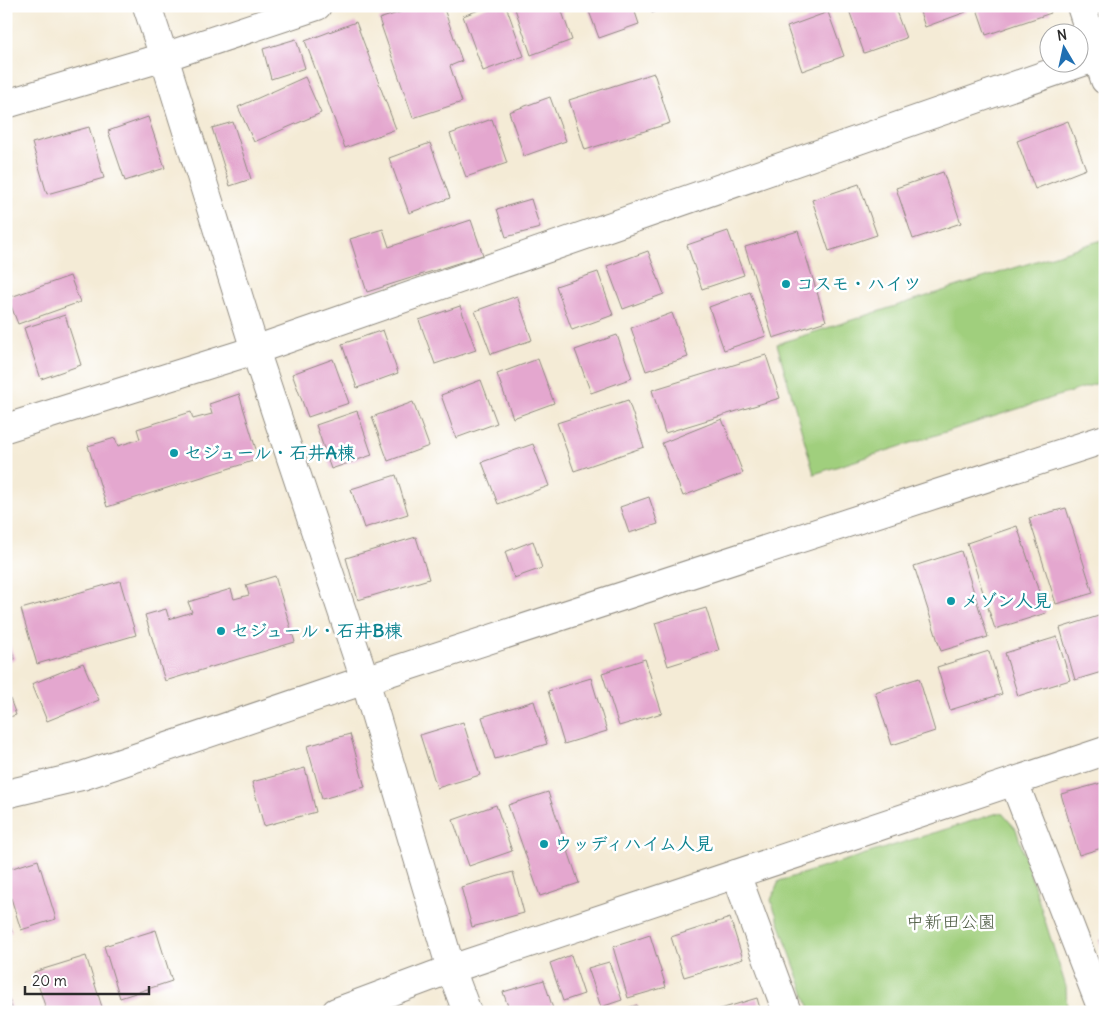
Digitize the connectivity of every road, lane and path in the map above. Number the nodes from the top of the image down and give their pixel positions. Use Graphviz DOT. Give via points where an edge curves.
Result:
graph roads {
  1 [pos="146,6"];
  2 [pos="317,6"];
  3 [pos="1081,6"];
  4 [pos="164,57"];
  5 [pos="1101,68"];
  6 [pos="6,104"];
  7 [pos="255,350"];
  8 [pos="6,428"];
  9 [pos="1105,439"];
  10 [pos="365,680"];
  11 [pos="1105,751"];
  12 [pos="1014,782"];
  13 [pos="6,794"];
  14 [pos="736,874"];
  15 [pos="451,969"];
  16 [pos="336,1012"];
  17 [pos="467,1012"];
  18 [pos="788,1012"];
  19 [pos="1103,1012"];
  1 -- 4 [label="street"];
  2 -- 4 [label="street"];
  3 -- 5 [label="street"];
  4 -- 6 [label="street"];
  4 -- 7 [label="street"];
  5 -- 7 [label="street"];
  7 -- 8 [label="street"];
  7 -- 10 [label="street"];
  9 -- 10 [label="street"];
  10 -- 13 [label="street" via="82,776"];
  10 -- 15 [label="street"];
  11 -- 12 [label="street"];
  12 -- 14 [label="street"];
  12 -- 19 [label="street"];
  14 -- 15 [label="street"];
  14 -- 18 [label="street"];
  15 -- 16 [label="street"];
  15 -- 17 [label="street"];
}
